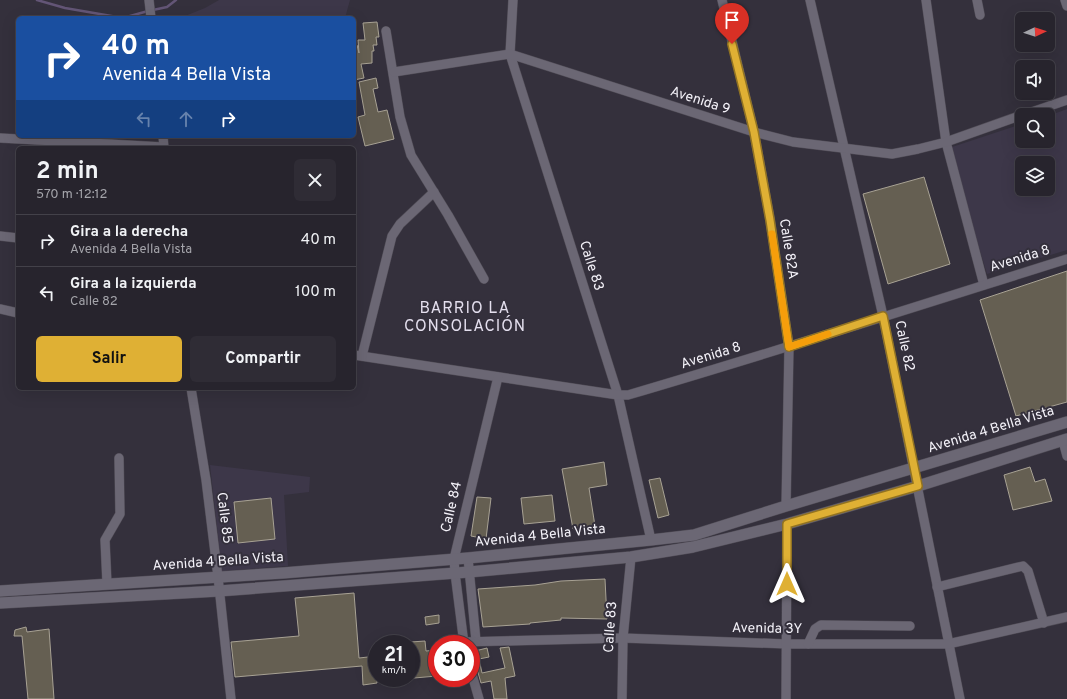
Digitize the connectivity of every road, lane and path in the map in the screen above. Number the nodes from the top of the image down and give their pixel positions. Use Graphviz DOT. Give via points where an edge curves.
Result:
graph roads {
  1 [pos="149,0"];
  2 [pos="513,0"];
  3 [pos="722,0"];
  4 [pos="810,0"];
  5 [pos="926,0"];
  6 [pos="977,0"];
  7 [pos="1065,0"];
  8 [pos="1067,6"];
  9 [pos="151,14"];
  10 [pos="980,15"];
  11 [pos="386,31"];
  12 [pos="510,54"];
  13 [pos="394,72"];
  14 [pos="1067,100"];
  15 [pos="1044,108"];
  16 [pos="1015,118"];
  17 [pos="754,132"];
  18 [pos="0,138"];
  19 [pos="946,142"];
  20 [pos="146,146"];
  21 [pos="845,149"];
  22 [pos="434,192"];
  23 [pos="0,236"];
  24 [pos="16,238"];
  25 [pos="1067,259"];
  26 [pos="484,279"];
  27 [pos="984,285"];
  28 [pos="0,309"];
  29 [pos="16,313"];
  30 [pos="883,316"];
  31 [pos="789,347"];
  32 [pos="358,356"];
  33 [pos="498,377"];
  34 [pos="191,390"];
  35 [pos="618,395"];
  36 [pos="1067,422"];
  37 [pos="1065,440"];
  38 [pos="1067,456"];
  39 [pos="119,458"];
  40 [pos="915,468"];
  41 [pos="918,486"];
  42 [pos="786,506"];
  43 [pos="787,524"];
  44 [pos="651,540"];
  45 [pos="631,557"];
  46 [pos="468,558"];
  47 [pos="454,559"];
  48 [pos="469,572"];
  49 [pos="455,573"];
  50 [pos="218,577"];
  51 [pos="107,584"];
  52 [pos="937,587"];
  53 [pos="0,591"];
  54 [pos="220,591"];
  55 [pos="0,603"];
  56 [pos="1067,617"];
  57 [pos="1044,623"];
  58 [pos="910,626"];
  59 [pos="463,635"];
  60 [pos="475,635"];
  61 [pos="623,638"];
  62 [pos="480,641"];
  63 [pos="787,644"];
  64 [pos="808,644"];
  65 [pos="948,644"];
  66 [pos="476,687"];
  67 [pos="231,699"];
  68 [pos="479,699"];
  69 [pos="622,699"];
  70 [pos="786,699"];
  71 [pos="960,699"];
  1 -- 9 [label="street"];
  2 -- 12 [label="street, Calle 83"];
  3 -- 17 [label="street, Calle 82A"];
  4 -- 21 [label="street, Calle 82"];
  5 -- 19 [label="street"];
  6 -- 10 [label="street"];
  7 -- 8 [label="street"];
  11 -- 13 [label="street"];
  12 -- 13 [label="street, Avenida 9"];
  12 -- 17 [label="street, Avenida 9"];
  12 -- 35 [label="street, Calle 83"];
  13 -- 22 [label="street" via="400,117 412,155"];
  14 -- 15 [label="street, Avenida 9"];
  16 -- 19 [label="street, Avenida 9"];
  17 -- 21 [label="street, Avenida 9" via="794,142"];
  17 -- 31 [label="street, Calle 82A"];
  18 -- 20 [label="street"];
  19 -- 21 [label="street, Avenida 9" via="892,154"];
  19 -- 27 [label="street"];
  21 -- 30 [label="street, Calle 82"];
  22 -- 26 [label="street"];
  22 -- 32 [label="street" via="400,224 392,236"];
  23 -- 24 [label="street"];
  25 -- 27 [label="street, Avenida 8"];
  27 -- 30 [label="street, Avenida 8"];
  28 -- 29 [label="street"];
  30 -- 31 [label="street, Avenida 8"];
  30 -- 40 [label="street, Calle 82"];
  31 -- 35 [label="street, Avenida 8" via="628,395"];
  31 -- 42 [label="street, Calle 82A"];
  32 -- 33 [label="street, Avenida 8"];
  33 -- 35 [label="street, Avenida 8"];
  33 -- 47 [label="street, Calle 84"];
  34 -- 50 [label="street, Calle 85"];
  35 -- 44 [label="street, Calle 83"];
  36 -- 40 [label="street, Avenida 4 Bella Vista"];
  37 -- 38 [label="street"];
  37 -- 41 [label="street, Avenida 4 Bella Vista"];
  39 -- 51 [label="street" via="120,514 105,540"];
  40 -- 41 [label="street, Calle 82"];
  40 -- 42 [label="street, Avenida 4 Bella Vista"];
  41 -- 43 [label="street, Avenida 4 Bella Vista"];
  41 -- 52 [label="street, Calle 82"];
  42 -- 44 [label="street, Avenida 4 Bella Vista" via="694,535"];
  43 -- 45 [label="street, Avenida 4 Bella Vista" via="693,547"];
  43 -- 63 [label="street"];
  44 -- 46 [label="street, Avenida 4 Bella Vista"];
  45 -- 48 [label="street, Avenida 4 Bella Vista"];
  45 -- 61 [label="street, Calle 83"];
  46 -- 47 [label="street, Avenida 4 Bella Vista"];
  46 -- 48 [label="street"];
  47 -- 49 [label="street, Calle 84"];
  47 -- 50 [label="street, Avenida 4 Bella Vista"];
  48 -- 49 [label="street, Avenida 4 Bella Vista"];
  48 -- 60 [label="street"];
  49 -- 54 [label="street, Avenida 4 Bella Vista"];
  49 -- 59 [label="street, Calle 84"];
  50 -- 51 [label="street, Avenida 4 Bella Vista"];
  50 -- 54 [label="street, Calle 85"];
  51 -- 53 [label="street, Avenida 4 Bella Vista"];
  52 -- 57 [label="street" via="1023,566 1028,571"];
  52 -- 65 [label="street, Calle 82"];
  54 -- 55 [label="street, Avenida 4 Bella Vista"];
  54 -- 67 [label="street, Calle 85"];
  56 -- 57 [label="street, Avenida 3Y"];
  57 -- 65 [label="street, Avenida 3Y"];
  58 -- 64 [label="street" via="821,625 815,629"];
  61 -- 62 [label="street, Avenida 3Y"];
  61 -- 63 [label="street, Avenida 3Y"];
  61 -- 69 [label="street, Calle 83"];
  63 -- 64 [label="street, Avenida 3Y"];
  63 -- 70 [label="street"];
  64 -- 65 [label="street, Avenida 3Y"];
  65 -- 71 [label="street, Calle 82"];
  66 -- 68 [label="street"];
}
